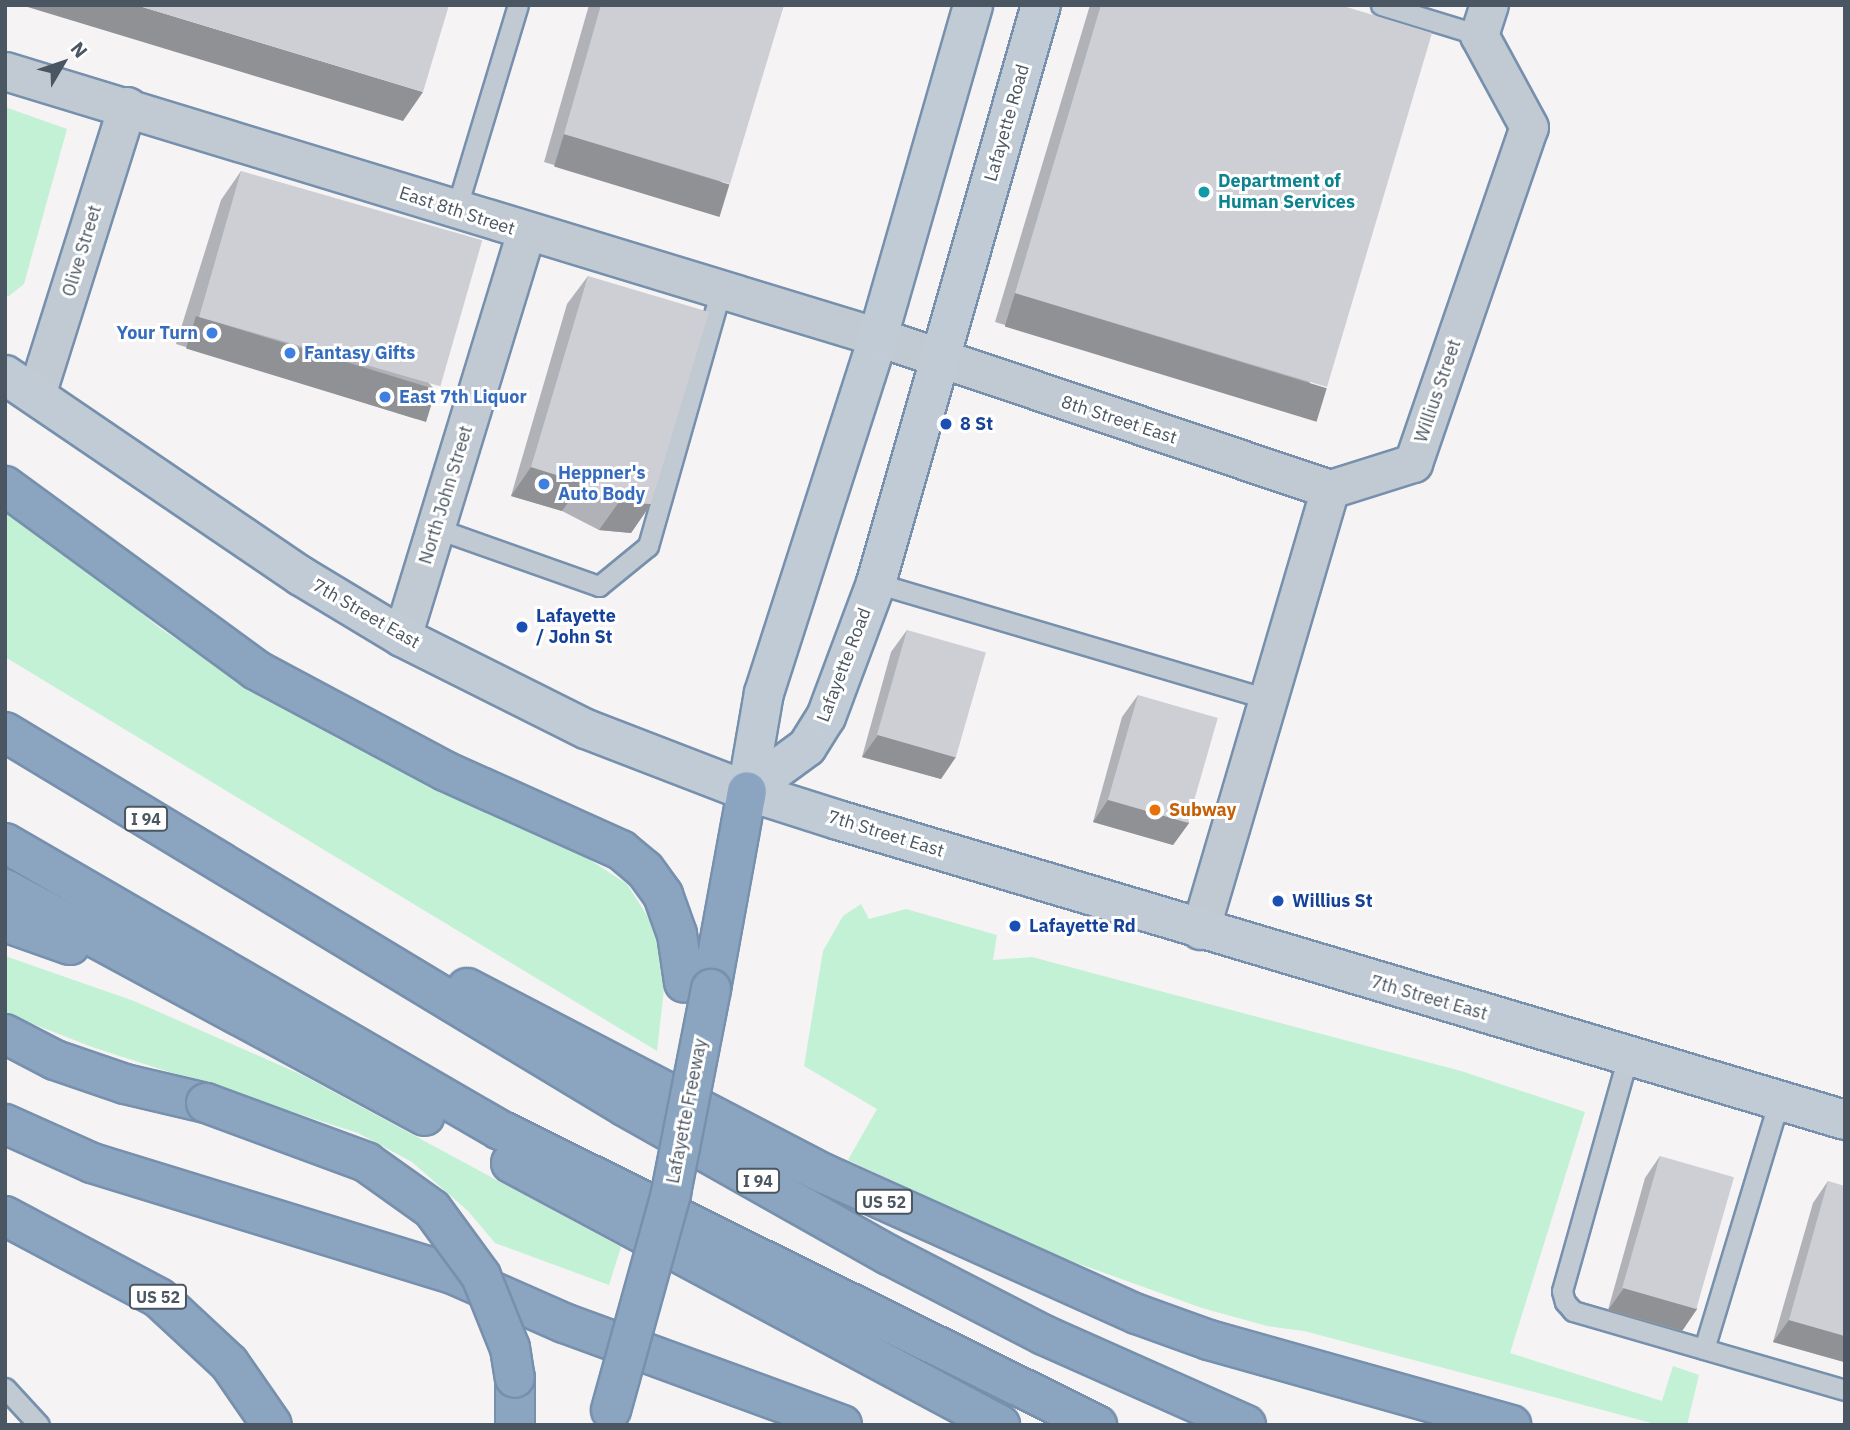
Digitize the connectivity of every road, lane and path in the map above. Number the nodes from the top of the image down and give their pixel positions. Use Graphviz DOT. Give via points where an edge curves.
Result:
graph roads {
  1 [pos="519,5"];
  2 [pos="973,5"];
  3 [pos="1041,5"];
  4 [pos="1381,5"];
  5 [pos="1484,20"];
  6 [pos="5,71"];
  7 [pos="127,106"];
  8 [pos="456,210"];
  9 [pos="526,232"];
  10 [pos="721,290"];
  11 [pos="908,349"];
  12 [pos="21,385"];
  13 [pos="5,486"];
  14 [pos="1330,489"];
  15 [pos="435,528"];
  16 [pos="876,583"];
  17 [pos="402,637"];
  18 [pos="1265,698"];
  19 [pos="5,732"];
  20 [pos="747,791"];
  21 [pos="12,851"];
  22 [pos="5,889"];
  23 [pos="287,906"];
  24 [pos="5,922"];
  25 [pos="1200,930"];
  26 [pos="152,969"];
  27 [pos="697,986"];
  28 [pos="5,1034"];
  29 [pos="1629,1056"];
  30 [pos="1779,1101"];
  31 [pos="1845,1120"];
  32 [pos="5,1124"];
  33 [pos="5,1216"];
  34 [pos="1704,1349"];
  35 [pos="5,1388"];
  36 [pos="1845,1390"];
  37 [pos="607,1417"];
  38 [pos="39,1425"];
  39 [pos="272,1425"];
  40 [pos="515,1425"];
  41 [pos="842,1425"];
  42 [pos="1000,1425"];
  43 [pos="1097,1425"];
  44 [pos="1246,1425"];
  45 [pos="1511,1425"];
  1 -- 8 [label="lane"];
  2 -- 11 [label="main road, Lafayette Road"];
  3 -- 11 [label="main road, Lafayette Road"];
  4 -- 5 [label="lane"];
  5 -- 14 [label="street, Willius Street" via="1529,127 1413,463"];
  6 -- 7 [label="street, East 8th Street"];
  7 -- 8 [label="street, East 8th Street"];
  7 -- 12 [label="street, Olive Street"];
  8 -- 9 [label="street, East 8th Street"];
  9 -- 10 [label="street, East 8th Street"];
  9 -- 15 [label="street, North John Street"];
  10 -- 11 [label="street, East 8th Street"];
  10 -- 15 [label="lane" via="648,546 599,586"];
  11 -- 14 [label="street, 8th Street East"];
  11 -- 16 [label="main road, Lafayette Road"];
  11 -- 20 [label="main road, Lafayette Road" via="764,693"];
  12 -- 17 [label="main road, 7th Street East" via="230,531"];
  13 -- 27 [label="highway" via="256,670 433,765 621,850 645,870 663,895"];
  14 -- 18 [label="street"];
  15 -- 17 [label="street, North John Street"];
  16 -- 18 [label="lane"];
  16 -- 20 [label="main road, Lafayette Road" via="820,727 807,747"];
  17 -- 20 [label="main road, 7th Street East" via="586,729"];
  18 -- 25 [label="street"];
  19 -- 23 [label="highway, I 94"];
  20 -- 25 [label="main road, 7th Street East"];
  20 -- 27 [label="highway"];
  21 -- 43 [label="highway" via="500,1130"];
  22 -- 26 [label="highway"];
  23 -- 44 [label="highway, I 94" via="626,1107 889,1255 1044,1335"];
  23 -- 45 [label="highway, US 52" via="526,1015 897,1209 1137,1314 1209,1340"];
  24 -- 26 [label="highway"];
  25 -- 29 [label="main road, 7th Street East"];
  26 -- 42 [label="highway"];
  27 -- 37 [label="highway, Lafayette Freeway, bridge" via="671,1193"];
  28 -- 40 [label="highway, bridge" via="113,1080 206,1104 366,1162 432,1209 481,1276 510,1348"];
  29 -- 30 [label="main road, 7th Street East"];
  29 -- 34 [label="lane" via="1562,1291 1573,1311"];
  30 -- 31 [label="main road, 7th Street East"];
  30 -- 34 [label="lane"];
  32 -- 41 [label="highway" via="92,1163 454,1275 564,1322"];
  33 -- 39 [label="highway, US 52" via="159,1298 229,1363"];
  34 -- 36 [label="lane"];
  35 -- 38 [label="lane"];
}
